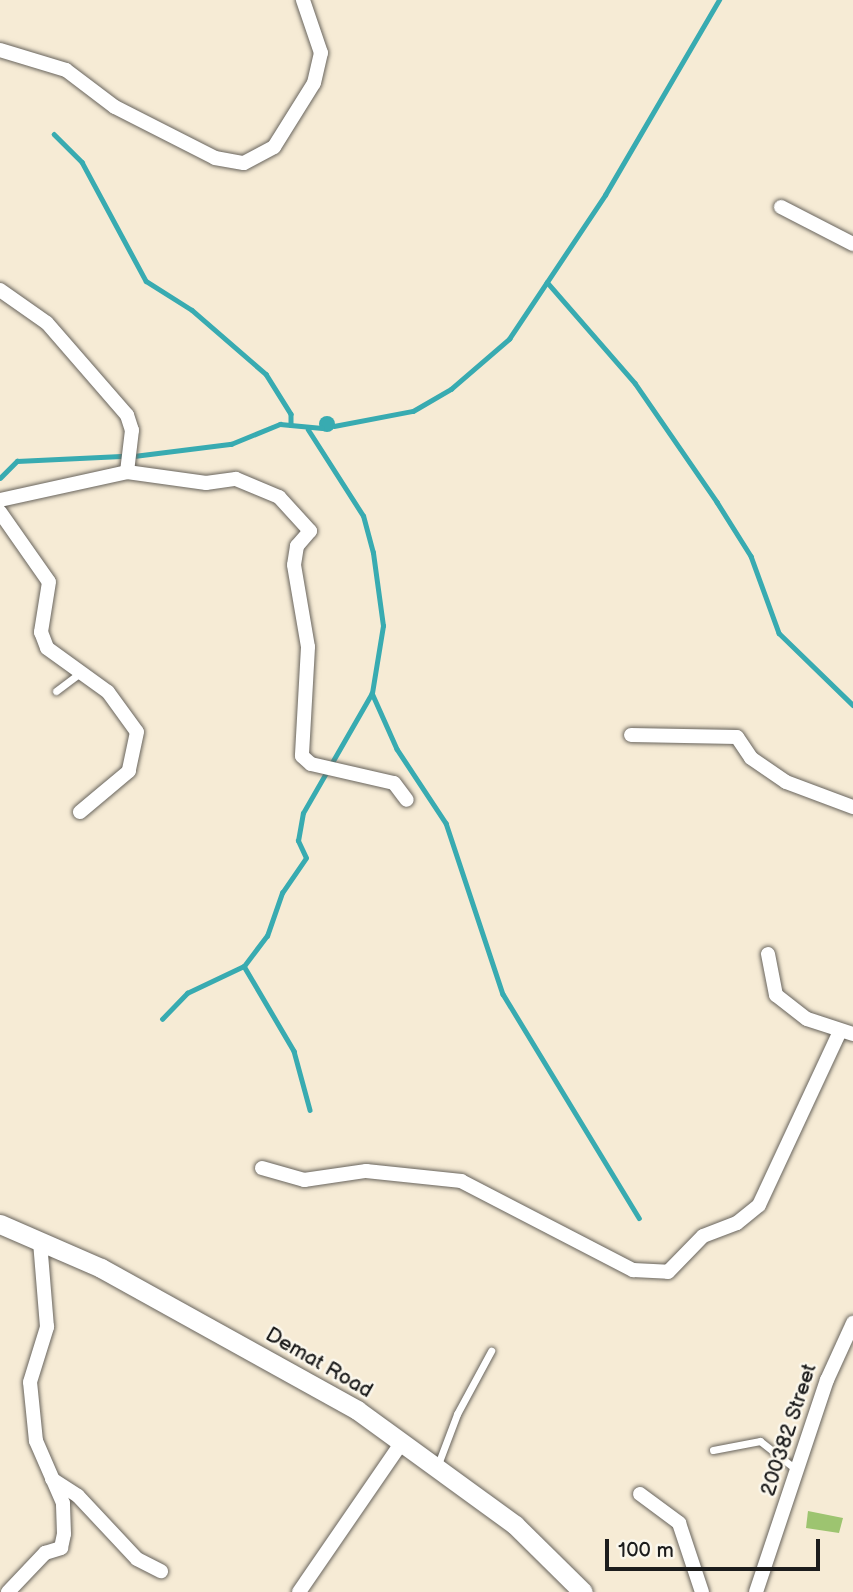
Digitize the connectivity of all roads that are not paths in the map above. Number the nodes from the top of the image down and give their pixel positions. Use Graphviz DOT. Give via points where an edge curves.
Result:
graph roads {
  1 [pos="303,0"];
  2 [pos="0,50"];
  3 [pos="781,207"];
  4 [pos="853,244"];
  5 [pos="0,290"];
  6 [pos="127,472"];
  7 [pos="0,500"];
  8 [pos="0,512"];
  9 [pos="80,673"];
  10 [pos="56,691"];
  11 [pos="631,735"];
  12 [pos="407,800"];
  13 [pos="853,807"];
  14 [pos="80,812"];
  15 [pos="768,954"];
  16 [pos="847,1032"];
  17 [pos="262,1168"];
  18 [pos="0,1224"];
  19 [pos="40,1241"];
  20 [pos="853,1323"];
  21 [pos="491,1351"];
  22 [pos="402,1442"];
  23 [pos="713,1450"];
  24 [pos="437,1468"];
  25 [pos="799,1471"];
  26 [pos="51,1478"];
  27 [pos="640,1494"];
  28 [pos="160,1571"];
  29 [pos="8,1592"];
  30 [pos="299,1592"];
  31 [pos="583,1592"];
  32 [pos="702,1592"];
  33 [pos="756,1592"];
  1 -- 2 [label="street" via="321,53 314,83 274,147 244,163 215,158 136,118 66,70"];
  3 -- 4 [label="street"];
  5 -- 6 [label="street" via="67,342 74,359 127,415 132,430"];
  6 -- 7 [label="street"];
  6 -- 12 [label="street" via="261,486 306,523 310,531 297,546 294,565 307,647 299,747 312,764 394,783"];
  8 -- 9 [label="street" via="49,582 43,640"];
  9 -- 10 [label="lane"];
  9 -- 14 [label="street" via="126,711 137,732 130,771"];
  11 -- 13 [label="street" via="737,737 751,758 786,782"];
  15 -- 16 [label="street" via="776,995 807,1018"];
  16 -- 17 [label="street" via="759,1205 737,1223 703,1236 668,1272 633,1270 453,1179 366,1171 304,1180"];
  18 -- 19 [label="street, Demat Road"];
  19 -- 22 [label="street, Demat Road" via="303,1378"];
  19 -- 26 [label="street" via="46,1341 29,1374 36,1441"];
  20 -- 25 [label="street, 200382 Street" via="827,1380"];
  21 -- 24 [label="lane" via="457,1414"];
  22 -- 24 [label="street, Demat Road"];
  22 -- 30 [label="street"];
  23 -- 25 [label="lane" via="760,1441"];
  24 -- 31 [label="street, Demat Road" via="515,1525"];
  25 -- 33 [label="street, 200382 Street"];
  26 -- 28 [label="street" via="78,1496 137,1559"];
  26 -- 29 [label="street" via="63,1503 61,1548 45,1553"];
  27 -- 32 [label="street" via="679,1522"];
}
